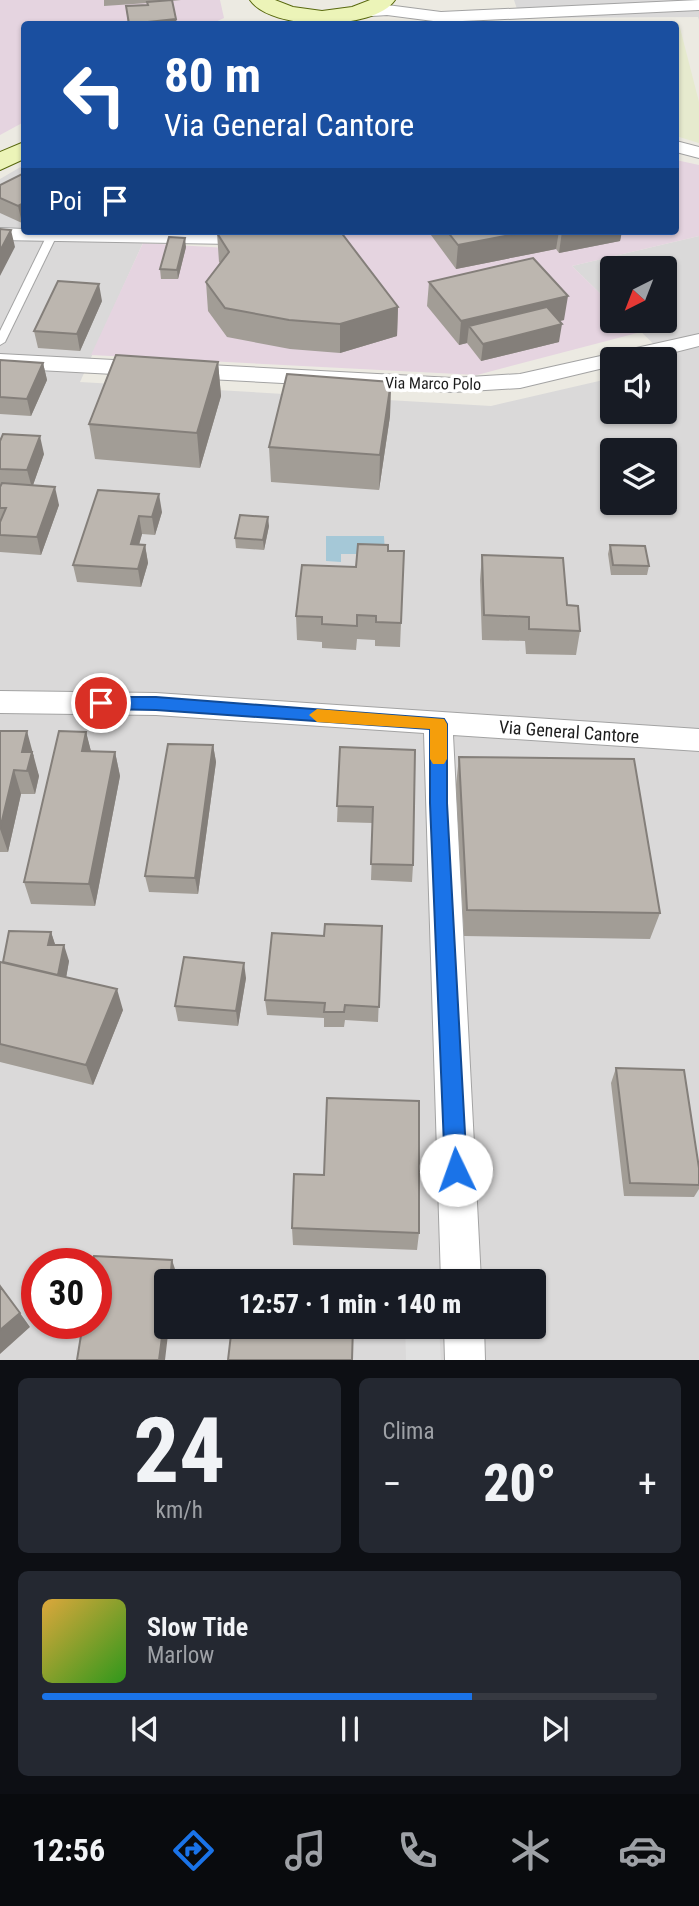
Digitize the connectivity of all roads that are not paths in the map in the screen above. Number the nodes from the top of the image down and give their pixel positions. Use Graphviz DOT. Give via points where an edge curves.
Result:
graph roads {
  1 [pos="385,0"];
  2 [pos="396,0"];
  3 [pos="696,3"];
  4 [pos="256,10"];
  5 [pos="358,12"];
  6 [pos="428,16"];
  7 [pos="679,147"];
  8 [pos="21,151"];
  9 [pos="699,153"];
  10 [pos="0,162"];
  11 [pos="0,234"];
  12 [pos="21,234"];
  13 [pos="52,235"];
  14 [pos="125,235"];
  15 [pos="276,235"];
  16 [pos="699,340"];
  17 [pos="0,342"];
  18 [pos="670,347"];
  19 [pos="0,361"];
  20 [pos="600,363"];
  21 [pos="0,702"];
  22 [pos="439,724"];
  23 [pos="699,740"];
  24 [pos="460,1269"];
  25 [pos="464,1339"];
  26 [pos="465,1360"];
  1 -- 5 [label="main road"];
  2 -- 6 [label="street"];
  3 -- 6 [label="street"];
  4 -- 5 [label="main road" via="305,15"];
  5 -- 6 [label="street"];
  7 -- 9 [label="street"];
  8 -- 10 [label="main road"];
  11 -- 12 [label="street"];
  13 -- 17 [label="lane"];
  14 -- 15 [label="street"];
  16 -- 18 [label="street"];
  19 -- 20 [label="street, Via Marco Polo" via="453,385 520,381"];
  21 -- 22 [label="street, Via General Cantore" via="156,704"];
  22 -- 23 [label="street, Via General Cantore"];
  22 -- 24 [label="street"];
  25 -- 26 [label="street"];
}
